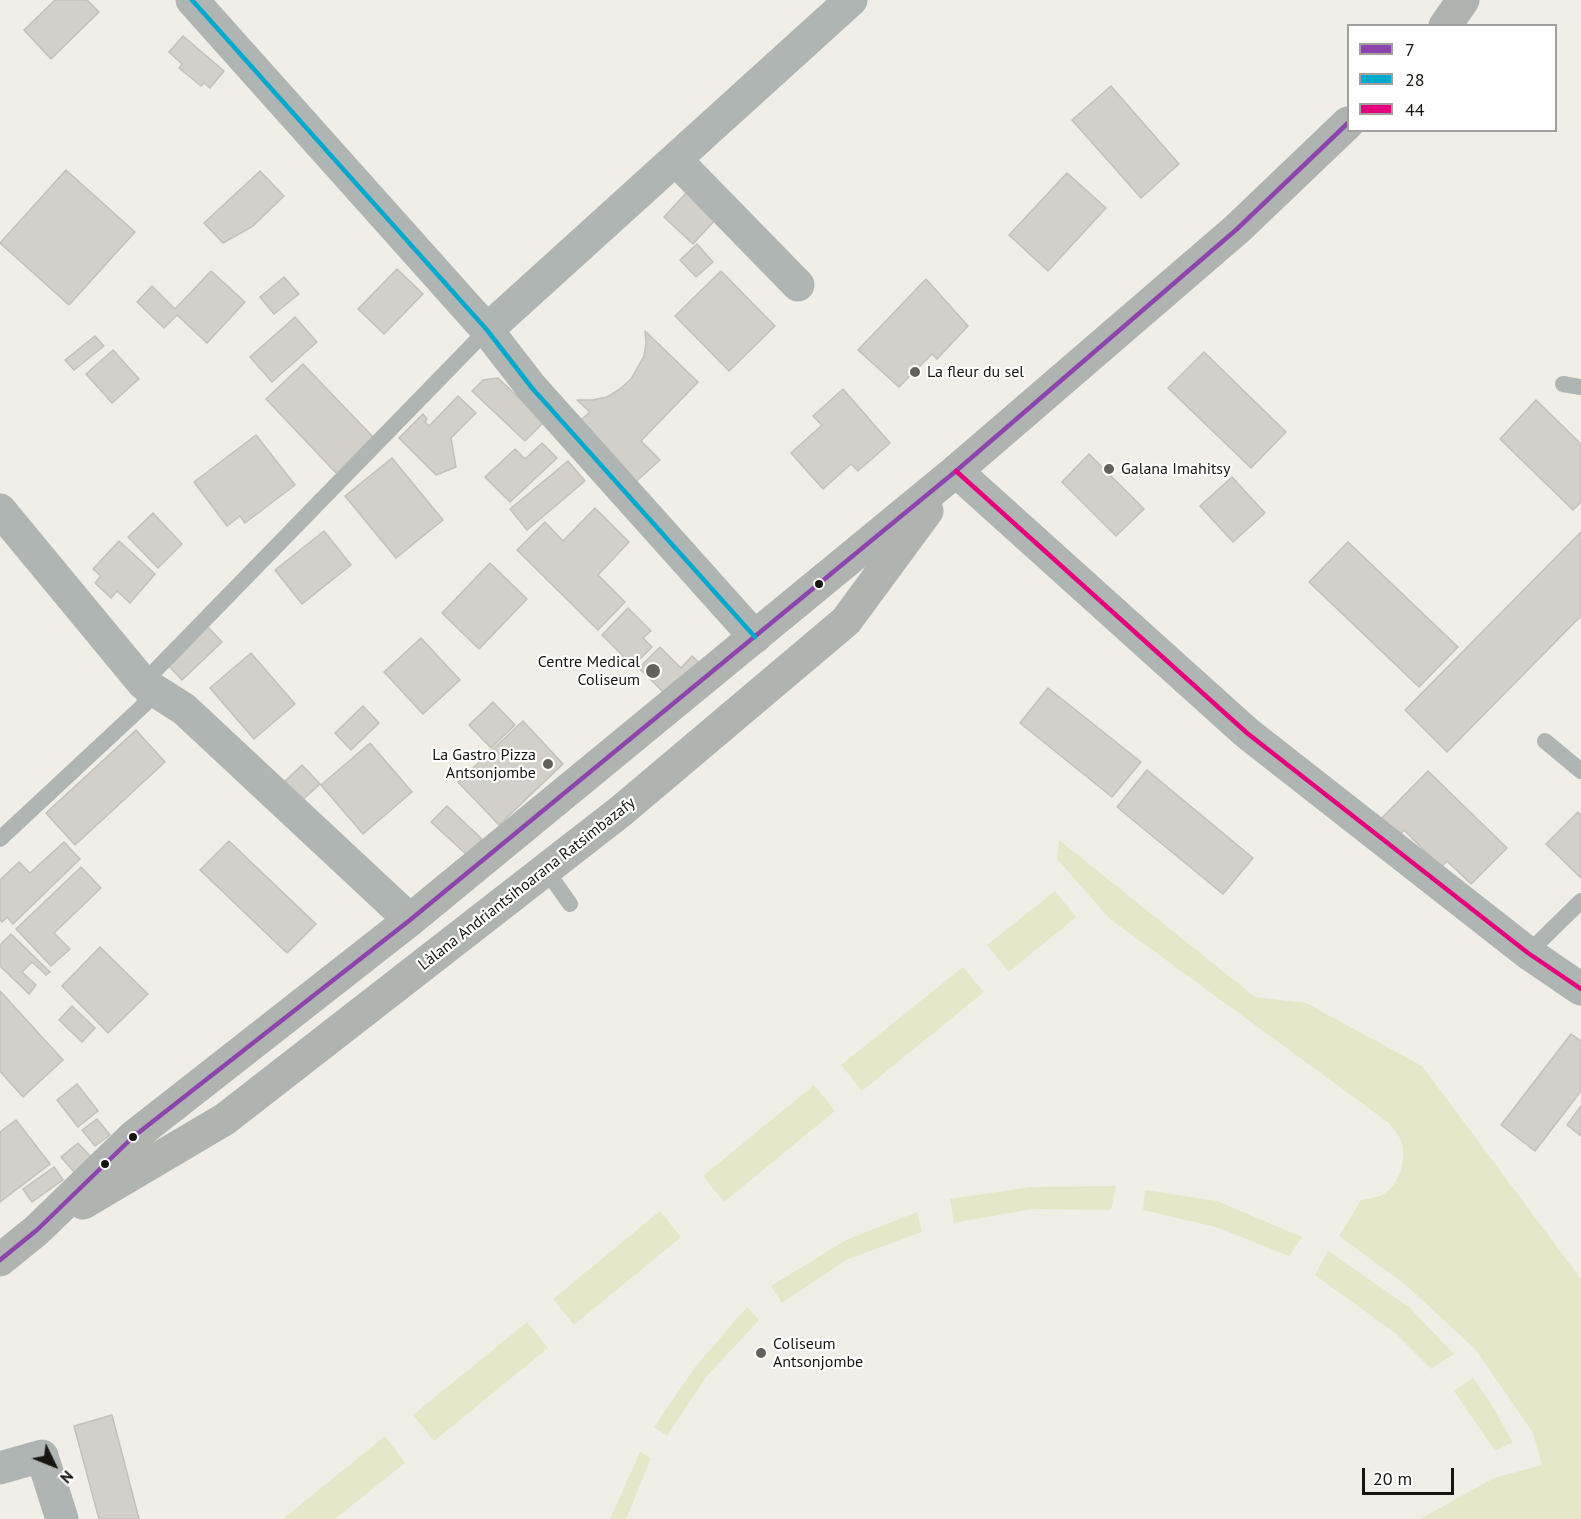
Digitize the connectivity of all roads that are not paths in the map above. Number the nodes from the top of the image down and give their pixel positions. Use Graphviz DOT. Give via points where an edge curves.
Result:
graph roads {
  1 [pos="192,0"];
  2 [pos="851,0"];
  3 [pos="1463,0"];
  4 [pos="1445,24"];
  5 [pos="1347,124"];
  6 [pos="676,160"];
  7 [pos="798,285"];
  8 [pos="487,330"];
  9 [pos="1563,384"];
  10 [pos="1581,387"];
  11 [pos="956,471"];
  12 [pos="0,510"];
  13 [pos="755,637"];
  14 [pos="143,683"];
  15 [pos="1545,741"];
  16 [pos="1581,771"];
  17 [pos="0,839"];
  18 [pos="546,870"];
  19 [pos="1581,901"];
  20 [pos="570,904"];
  21 [pos="410,920"];
  22 [pos="1528,953"];
  23 [pos="1581,989"];
  24 [pos="37,1230"];
  25 [pos="0,1260"];
  26 [pos="0,1468"];
  27 [pos="62,1519"];
  1 -- 8 [label="street"];
  2 -- 6 [label="street"];
  3 -- 4 [label="main road"];
  5 -- 11 [label="main road, Làlana Andriantsihoarana Ratsimbazafy" via="1237,229"];
  6 -- 7 [label="street"];
  6 -- 8 [label="street"];
  8 -- 13 [label="street" via="532,388"];
  8 -- 14 [label="lane"];
  9 -- 10 [label="lane"];
  11 -- 13 [label="main road, Làlana Andriantsihoarana Ratsimbazafy"];
  11 -- 18 [label="main road, Làlana Andriantsihoarana Ratsimbazafy" via="846,621"];
  11 -- 22 [label="street" via="1247,733"];
  12 -- 14 [label="street"];
  13 -- 21 [label="main road, Làlana Andriantsihoarana Ratsimbazafy"];
  14 -- 17 [label="lane" via="146,704"];
  14 -- 21 [label="street" via="184,709"];
  15 -- 16 [label="lane"];
  18 -- 20 [label="lane"];
  18 -- 24 [label="main road, Làlana Andriantsihoarana Ratsimbazafy" via="225,1119"];
  19 -- 22 [label="lane"];
  21 -- 24 [label="main road, Làlana Andriantsihoarana Ratsimbazafy" via="133,1137"];
  22 -- 23 [label="street"];
  24 -- 25 [label="main road, Làlana Andriantsihoarana Ratsimbazafy"];
  26 -- 27 [label="street" via="42,1456"];
}
